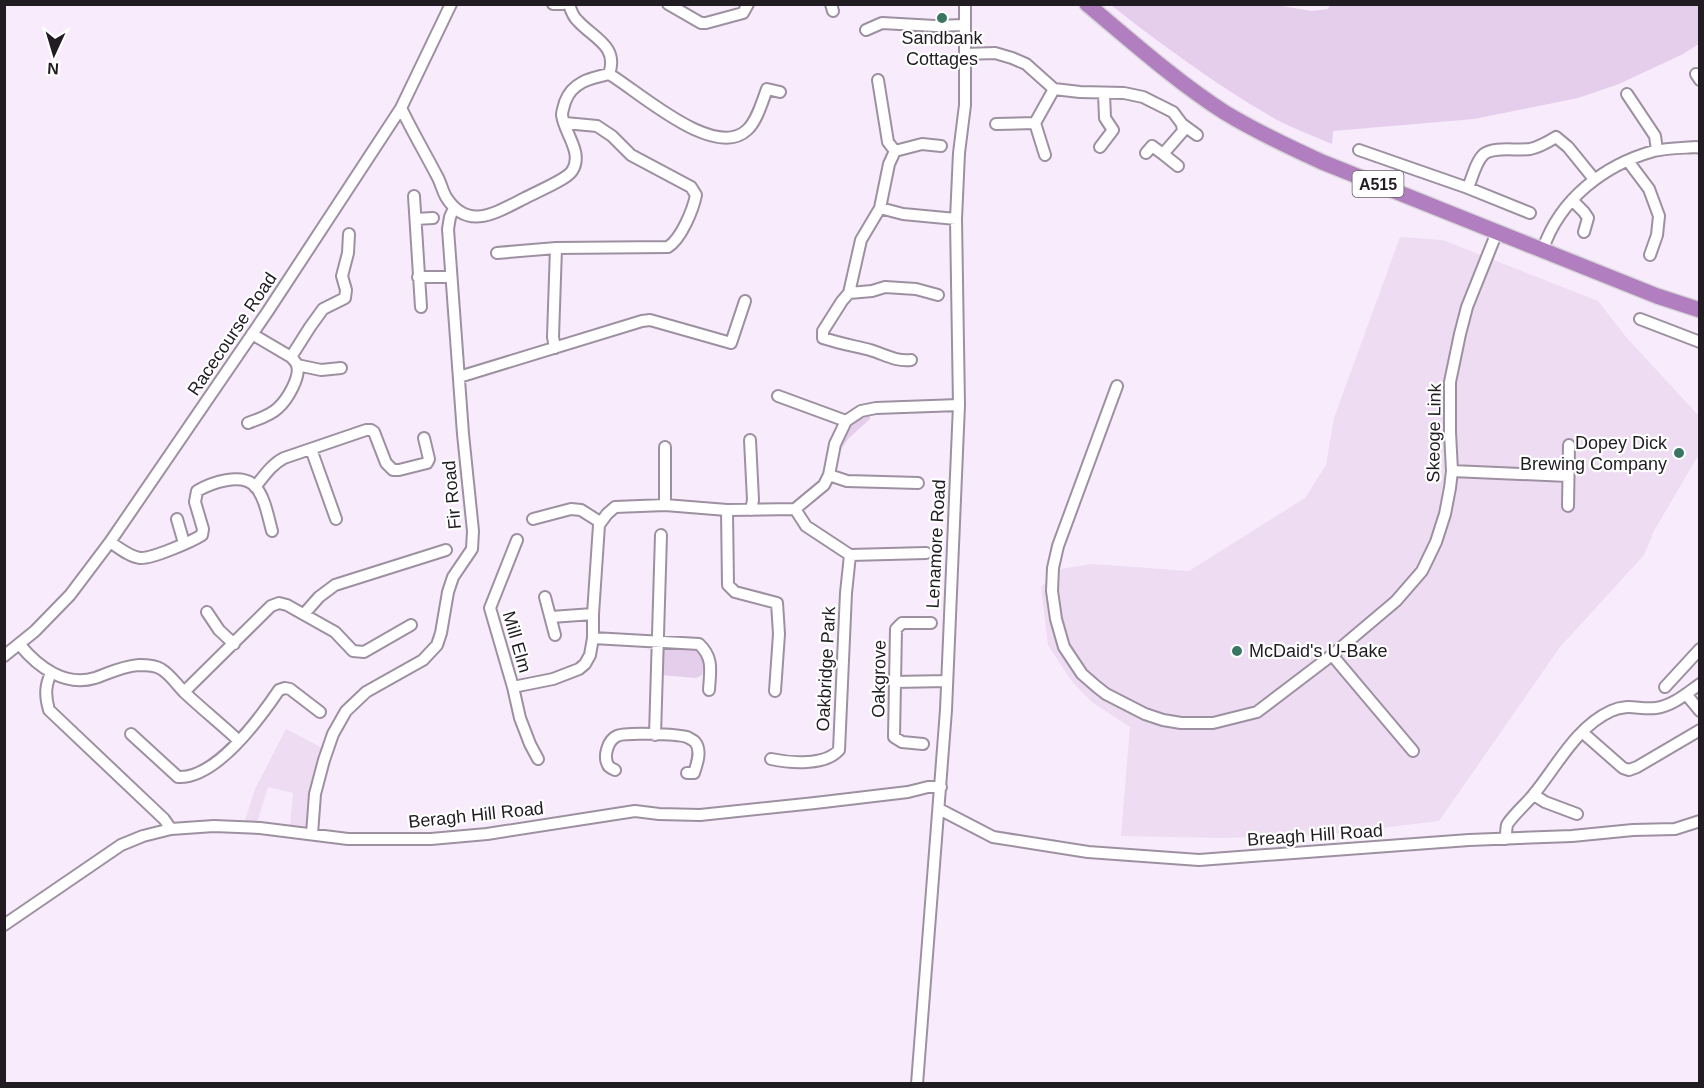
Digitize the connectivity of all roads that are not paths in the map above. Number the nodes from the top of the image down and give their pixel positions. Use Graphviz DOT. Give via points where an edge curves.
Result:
graph roads {
  1 [pos="451,4"];
  2 [pos="553,4"];
  3 [pos="563,4"];
  4 [pos="569,4"];
  5 [pos="668,4"];
  6 [pos="748,4"];
  7 [pos="965,4"];
  8 [pos="1087,4"];
  9 [pos="964,25"];
  10 [pos="867,30"];
  11 [pos="964,54"];
  12 [pos="609,74"];
  13 [pos="878,80"];
  14 [pos="1054,89"];
  15 [pos="780,92"];
  16 [pos="1104,93"];
  17 [pos="1627,94"];
  18 [pos="401,108"];
  19 [pos="565,123"];
  20 [pos="1035,123"];
  21 [pos="996,124"];
  22 [pos="1182,124"];
  23 [pos="1197,135"];
  24 [pos="941,146"];
  25 [pos="1100,147"];
  26 [pos="1700,148"];
  27 [pos="1359,150"];
  28 [pos="1657,150"];
  29 [pos="895,151"];
  30 [pos="1146,153"];
  31 [pos="1163,154"];
  32 [pos="1045,155"];
  33 [pos="1628,161"];
  34 [pos="1178,166"];
  35 [pos="1594,179"];
  36 [pos="1468,188"];
  37 [pos="414,196"];
  38 [pos="1572,200"];
  39 [pos="454,208"];
  40 [pos="880,208"];
  41 [pos="1530,213"];
  42 [pos="433,218"];
  43 [pos="416,219"];
  44 [pos="956,219"];
  45 [pos="1497,232"];
  46 [pos="1584,232"];
  47 [pos="350,234"];
  48 [pos="556,248"];
  49 [pos="1543,249"];
  50 [pos="497,253"];
  51 [pos="1650,255"];
  52 [pos="418,277"];
  53 [pos="451,277"];
  54 [pos="849,293"];
  55 [pos="939,295"];
  56 [pos="745,301"];
  57 [pos="420,307"];
  58 [pos="1700,310"];
  59 [pos="1643,324"];
  60 [pos="252,334"];
  61 [pos="1700,342"];
  62 [pos="555,348"];
  63 [pos="911,360"];
  64 [pos="294,361"];
  65 [pos="343,368"];
  66 [pos="459,377"];
  67 [pos="1117,386"];
  68 [pos="778,396"];
  69 [pos="959,405"];
  70 [pos="846,421"];
  71 [pos="246,423"];
  72 [pos="424,438"];
  73 [pos="750,440"];
  74 [pos="1569,445"];
  75 [pos="665,447"];
  76 [pos="311,448"];
  77 [pos="1452,471"];
  78 [pos="829,475"];
  79 [pos="1568,476"];
  80 [pos="918,483"];
  81 [pos="255,486"];
  82 [pos="664,505"];
  83 [pos="1568,506"];
  84 [pos="795,509"];
  85 [pos="727,510"];
  86 [pos="751,510"];
  87 [pos="177,519"];
  88 [pos="336,519"];
  89 [pos="532,519"];
  90 [pos="600,522"];
  91 [pos="272,531"];
  92 [pos="661,535"];
  93 [pos="517,540"];
  94 [pos="110,542"];
  95 [pos="184,543"];
  96 [pos="446,550"];
  97 [pos="926,553"];
  98 [pos="850,555"];
  99 [pos="545,597"];
  100 [pos="207,612"];
  101 [pos="304,614"];
  102 [pos="593,614"];
  103 [pos="551,617"];
  104 [pos="931,624"];
  105 [pos="411,626"];
  106 [pos="555,635"];
  107 [pos="593,638"];
  108 [pos="658,642"];
  109 [pos="234,644"];
  110 [pos="20,645"];
  111 [pos="1700,649"];
  112 [pos="1332,655"];
  113 [pos="4,656"];
  114 [pos="51,673"];
  115 [pos="946,681"];
  116 [pos="894,682"];
  117 [pos="1700,684"];
  118 [pos="513,687"];
  119 [pos="1665,687"];
  120 [pos="709,690"];
  121 [pos="184,692"];
  122 [pos="775,692"];
  123 [pos="1686,694"];
  124 [pos="1700,711"];
  125 [pos="320,712"];
  126 [pos="1700,730"];
  127 [pos="1582,732"];
  128 [pos="131,734"];
  129 [pos="655,735"];
  130 [pos="239,741"];
  131 [pos="923,744"];
  132 [pos="1413,751"];
  133 [pos="538,759"];
  134 [pos="771,759"];
  135 [pos="615,770"];
  136 [pos="687,773"];
  137 [pos="941,787"];
  138 [pos="1534,795"];
  139 [pos="939,809"];
  140 [pos="1577,814"];
  141 [pos="1700,821"];
  142 [pos="171,829"];
  143 [pos="312,834"];
  144 [pos="1506,839"];
  145 [pos="4,925"];
  146 [pos="917,1083"];
  1 -- 18 [label="street, Racecourse Road"];
  2 -- 3 [label="street"];
  4 -- 12 [label="street" via="577,21 608,50"];
  5 -- 6 [label="street" via="706,23 743,13"];
  7 -- 9 [label="street, Lenamore Road"];
  8 -- 45 [label="highway, A515" via="1223,111 1269,137"];
  9 -- 10 [label="street" via="882,23"];
  9 -- 11 [label="street, Lenamore Road"];
  11 -- 14 [label="street" via="995,53 1012,58 1026,64"];
  11 -- 44 [label="street, Lenamore Road" via="965,105"];
  12 -- 15 [label="street" via="667,115 695,130 725,138 746,132 767,89"];
  12 -- 19 [label="street" via="578,84 567,96 562,115"];
  13 -- 29 [label="street" via="888,142"];
  14 -- 16 [label="street"];
  14 -- 20 [label="street"];
  16 -- 22 [label="street" via="1143,97 1173,112"];
  16 -- 25 [label="street" via="1105,118 1113,130"];
  17 -- 28 [label="street" via="1655,136"];
  18 -- 39 [label="street"];
  18 -- 60 [label="street, Racecourse Road"];
  19 -- 39 [label="street" via="576,160 572,172 487,216 473,217"];
  19 -- 48 [label="street" via="597,126 631,154 691,187 696,195 675,243 668,247"];
  20 -- 21 [label="street"];
  20 -- 32 [label="street"];
  22 -- 23 [label="street"];
  22 -- 31 [label="street" via="1182,131"];
  24 -- 29 [label="street" via="922,144"];
  26 -- 28 [label="street"];
  27 -- 36 [label="street"];
  28 -- 33 [label="street"];
  29 -- 40 [label="street"];
  30 -- 31 [label="street" via="1152,146"];
  31 -- 34 [label="street"];
  33 -- 35 [label="street"];
  33 -- 51 [label="street" via="1649,189 1659,216"];
  35 -- 36 [label="street" via="1556,137 1532,148 1493,150 1483,155"];
  35 -- 38 [label="street"];
  36 -- 41 [label="street"];
  37 -- 43 [label="street"];
  38 -- 46 [label="street" via="1588,218"];
  38 -- 49 [label="street" via="1554,222"];
  39 -- 53 [label="street, Fir Road" via="448,228"];
  40 -- 44 [label="street"];
  40 -- 54 [label="street" via="861,240"];
  42 -- 43 [label="street"];
  43 -- 52 [label="street"];
  44 -- 69 [label="street, Lenamore Road"];
  45 -- 49 [label="highway, A515"];
  45 -- 77 [label="street, Skeoge Link" via="1467,307 1450,382"];
  47 -- 64 [label="street" via="342,276 345,298 323,309"];
  48 -- 50 [label="street"];
  48 -- 62 [label="street"];
  49 -- 58 [label="highway, A515"];
  52 -- 53 [label="street"];
  52 -- 57 [label="street"];
  53 -- 66 [label="street, Fir Road"];
  54 -- 55 [label="street" via="885,287"];
  54 -- 63 [label="street" via="823,331 823,338 902,361"];
  56 -- 62 [label="street" via="731,343 650,320"];
  59 -- 61 [label="street"];
  60 -- 64 [label="street"];
  60 -- 94 [label="street, Racecourse Road"];
  62 -- 66 [label="street"];
  64 -- 65 [label="street" via="321,370"];
  64 -- 71 [label="street" via="292,390 286,400 277,410"];
  66 -- 143 [label="street, Fir Road" via="472,549 453,578 437,645 423,660 366,693 346,711 333,734 315,794"];
  67 -- 112 [label="street, Skeoge Link" via="1053,568 1056,619 1064,646 1082,674 1106,694 1145,714 1181,723 1213,723 1257,712"];
  68 -- 70 [label="street"];
  69 -- 70 [label="street" via="876,408 861,411"];
  69 -- 115 [label="street, Lenamore Road"];
  70 -- 78 [label="street" via="835,444"];
  72 -- 76 [label="street" via="427,463 399,470 386,463 371,430"];
  73 -- 86 [label="street"];
  74 -- 79 [label="street"];
  75 -- 82 [label="street"];
  76 -- 81 [label="street" via="278,461"];
  76 -- 88 [label="street"];
  77 -- 79 [label="street"];
  77 -- 112 [label="street, Skeoge Link" via="1445,513 1422,571 1396,602"];
  78 -- 80 [label="street" via="847,481"];
  78 -- 84 [label="street" via="824,485"];
  79 -- 83 [label="street"];
  81 -- 91 [label="street"];
  81 -- 95 [label="street" via="247,481 222,480 197,491 195,502 202,535"];
  82 -- 85 [label="street"];
  82 -- 90 [label="street" via="615,507"];
  84 -- 86 [label="street"];
  84 -- 98 [label="street" via="806,526"];
  85 -- 86 [label="street"];
  85 -- 122 [label="street" via="728,585 735,592 777,603"];
  87 -- 95 [label="street"];
  89 -- 90 [label="street" via="571,509"];
  90 -- 102 [label="street, Mill Elm"];
  92 -- 108 [label="street"];
  93 -- 118 [label="street, Mill Elm" via="489,608"];
  94 -- 95 [label="street" via="138,558 149,558"];
  94 -- 110 [label="street, Racecourse Road" via="70,594"];
  96 -- 101 [label="street" via="335,585"];
  97 -- 98 [label="street"];
  98 -- 134 [label="street, Oakbridge Park" via="839,750 830,758 815,760"];
  99 -- 103 [label="street"];
  100 -- 109 [label="street"];
  101 -- 105 [label="street" via="335,632 358,653"];
  101 -- 109 [label="street" via="279,603 271,606"];
  102 -- 103 [label="street"];
  102 -- 107 [label="street, Mill Elm"];
  103 -- 106 [label="street"];
  104 -- 116 [label="street, Oakgrove" via="902,623 896,629"];
  107 -- 108 [label="street"];
  107 -- 118 [label="street, Mill Elm" via="590,655 579,669"];
  108 -- 120 [label="street" via="699,644 708,652"];
  108 -- 129 [label="street"];
  109 -- 121 [label="street"];
  110 -- 113 [label="street, Racecourse Road"];
  110 -- 114 [label="street"];
  111 -- 119 [label="street"];
  112 -- 132 [label="street"];
  114 -- 121 [label="street" via="72,680 93,679 134,665 148,665 161,669"];
  114 -- 142 [label="street" via="46,690 49,710"];
  115 -- 116 [label="street"];
  115 -- 137 [label="street, Lenamore Road"];
  116 -- 131 [label="street, Oakgrove" via="894,737"];
  117 -- 123 [label="street"];
  118 -- 133 [label="street, Mill Elm" via="523,727"];
  121 -- 130 [label="street"];
  123 -- 124 [label="street"];
  123 -- 127 [label="street" via="1662,707 1616,708"];
  125 -- 130 [label="street" via="290,689 279,690"];
  126 -- 127 [label="street" via="1629,770"];
  127 -- 138 [label="street"];
  128 -- 130 [label="street" via="178,777 186,778 220,759"];
  129 -- 135 [label="street" via="615,737 607,752 608,765"];
  129 -- 136 [label="street" via="695,742 699,751 697,766 694,773"];
  137 -- 139 [label="street, Lenamore Road"];
  137 -- 143 [label="street, Beragh Hill Road" via="700,815 635,811 441,839 348,839"];
  138 -- 140 [label="street"];
  138 -- 144 [label="street" via="1507,825"];
  139 -- 144 [label="street, Breagh Hill Road" via="993,837 1088,852 1199,860"];
  139 -- 146 [label="street, Lenamore Road"];
  141 -- 144 [label="street, Breagh Hill Road" via="1676,829"];
  142 -- 143 [label="street, Beragh Hill Road" via="214,826"];
  142 -- 145 [label="street, Beragh Hill Road" via="121,845"];
}
